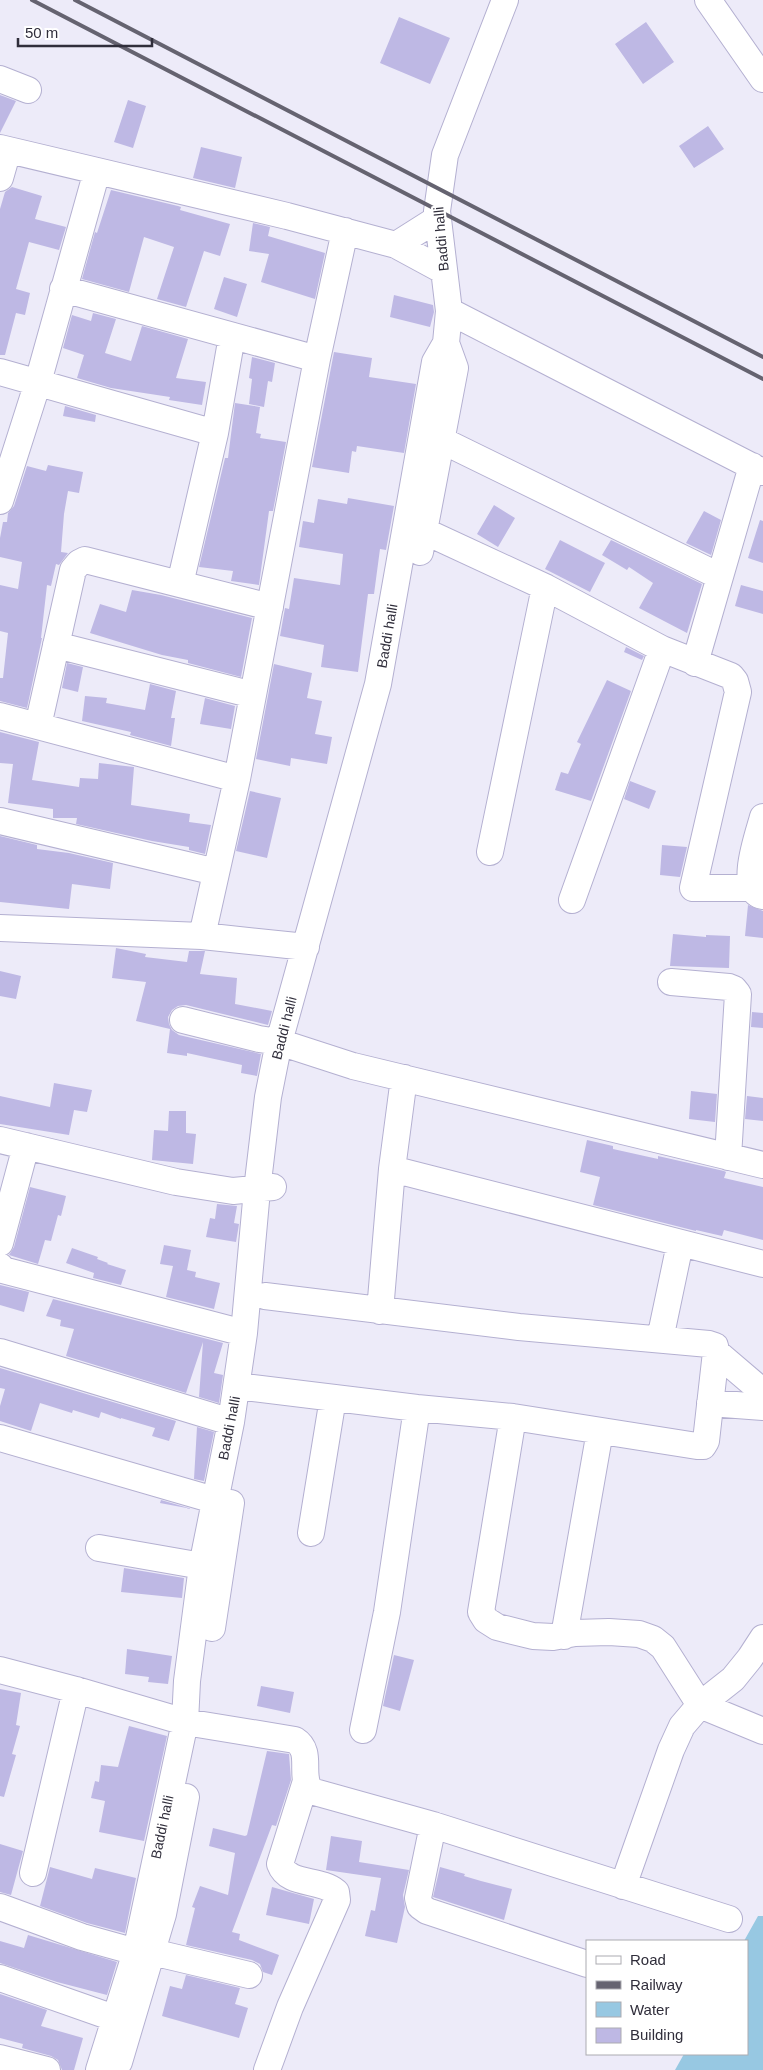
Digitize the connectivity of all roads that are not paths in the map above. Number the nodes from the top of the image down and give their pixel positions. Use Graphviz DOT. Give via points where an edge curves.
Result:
graph roads {
  1 [pos="506,0"];
  2 [pos="708,0"];
  3 [pos="0,79"];
  4 [pos="763,80"];
  5 [pos="28,90"];
  6 [pos="4,149"];
  7 [pos="98,171"];
  8 [pos="0,178"];
  9 [pos="437,219"];
  10 [pos="346,232"];
  11 [pos="396,245"];
  12 [pos="444,271"];
  13 [pos="63,289"];
  14 [pos="449,311"];
  15 [pos="232,336"];
  16 [pos="446,343"];
  17 [pos="317,359"];
  18 [pos="0,372"];
  19 [pos="38,382"];
  20 [pos="215,433"];
  21 [pos="441,440"];
  22 [pos="757,469"];
  23 [pos="0,501"];
  24 [pos="424,531"];
  25 [pos="719,576"];
  26 [pos="180,584"];
  27 [pos="545,587"];
  28 [pos="270,607"];
  29 [pos="56,645"];
  30 [pos="662,649"];
  31 [pos="695,663"];
  32 [pos="253,695"];
  33 [pos="0,716"];
  34 [pos="38,726"];
  35 [pos="237,779"];
  36 [pos="763,817"];
  37 [pos="0,821"];
  38 [pos="490,852"];
  39 [pos="216,872"];
  40 [pos="758,892"];
  41 [pos="572,900"];
  42 [pos="0,928"];
  43 [pos="202,936"];
  44 [pos="306,947"];
  45 [pos="671,982"];
  46 [pos="183,1020"];
  47 [pos="287,1045"];
  48 [pos="404,1078"];
  49 [pos="0,1140"];
  50 [pos="26,1146"];
  51 [pos="728,1157"];
  52 [pos="763,1165"];
  53 [pos="392,1169"];
  54 [pos="265,1188"];
  55 [pos="0,1243"];
  56 [pos="680,1244"];
  57 [pos="763,1264"];
  58 [pos="0,1266"];
  59 [pos="265,1296"];
  60 [pos="380,1311"];
  61 [pos="244,1333"];
  62 [pos="660,1339"];
  63 [pos="0,1352"];
  64 [pos="716,1352"];
  65 [pos="244,1387"];
  66 [pos="763,1392"];
  67 [pos="333,1398"];
  68 [pos="710,1403"];
  69 [pos="763,1407"];
  70 [pos="417,1408"];
  71 [pos="513,1417"];
  72 [pos="231,1422"];
  73 [pos="600,1431"];
  74 [pos="0,1438"];
  75 [pos="214,1500"];
  76 [pos="311,1533"];
  77 [pos="99,1548"];
  78 [pos="202,1566"];
  79 [pos="564,1636"];
  80 [pos="763,1638"];
  81 [pos="0,1670"];
  82 [pos="76,1690"];
  83 [pos="700,1705"];
  84 [pos="191,1723"];
  85 [pos="363,1730"];
  86 [pos="763,1731"];
  87 [pos="306,1781"];
  88 [pos="433,1825"];
  89 [pos="32,1873"];
  90 [pos="623,1886"];
  91 [pos="0,1908"];
  92 [pos="729,1919"];
  93 [pos="144,1952"];
  94 [pos="586,1964"];
  95 [pos="249,1975"];
  96 [pos="0,1978"];
  97 [pos="114,2018"];
  98 [pos="0,2058"];
  99 [pos="110,2062"];
  100 [pos="47,2070"];
  101 [pos="267,2070"];
  1 -- 9 [label="street, Baddi halli" via="444,155"];
  2 -- 4 [label="street"];
  3 -- 5 [label="street"];
  6 -- 7 [label="street"];
  6 -- 8 [label="street"];
  7 -- 10 [label="street"];
  7 -- 13 [label="street"];
  9 -- 11 [label="street"];
  9 -- 12 [label="street, Baddi halli"];
  10 -- 11 [label="street"];
  10 -- 17 [label="street"];
  11 -- 12 [label="street"];
  12 -- 14 [label="street, Baddi halli"];
  13 -- 15 [label="street"];
  13 -- 19 [label="street"];
  14 -- 16 [label="street, Baddi halli"];
  14 -- 22 [label="street"];
  15 -- 17 [label="street"];
  15 -- 20 [label="street"];
  16 -- 21 [label="street" via="455,368"];
  16 -- 44 [label="street, Baddi halli" via="435,362 378,684"];
  17 -- 28 [label="street"];
  18 -- 19 [label="street"];
  19 -- 20 [label="street"];
  19 -- 23 [label="street"];
  20 -- 26 [label="street"];
  21 -- 24 [label="street"];
  21 -- 25 [label="street"];
  22 -- 25 [label="street"];
  24 -- 27 [label="street"];
  24 -- 47 [label="street" via="390,708 327,927"];
  25 -- 31 [label="street"];
  26 -- 28 [label="street"];
  26 -- 29 [label="street" via="85,560 73,570"];
  27 -- 30 [label="street"];
  27 -- 38 [label="street"];
  28 -- 32 [label="street"];
  29 -- 32 [label="street"];
  29 -- 34 [label="street"];
  30 -- 31 [label="street"];
  30 -- 41 [label="street"];
  31 -- 40 [label="street" via="731,676 738,692 693,888"];
  32 -- 35 [label="street"];
  33 -- 34 [label="street"];
  34 -- 35 [label="street"];
  35 -- 39 [label="street"];
  36 -- 40 [label="street" via="750,872"];
  37 -- 39 [label="street"];
  39 -- 43 [label="street"];
  42 -- 43 [label="street"];
  43 -- 44 [label="street"];
  44 -- 47 [label="street, Baddi halli"];
  45 -- 51 [label="street" via="729,987 738,994"];
  46 -- 47 [label="street"];
  47 -- 48 [label="street"];
  47 -- 54 [label="street, Baddi halli" via="268,1097"];
  48 -- 51 [label="street"];
  48 -- 53 [label="street"];
  49 -- 50 [label="street"];
  50 -- 54 [label="street" via="176,1182 233,1191"];
  50 -- 55 [label="street"];
  51 -- 52 [label="street"];
  53 -- 56 [label="street"];
  53 -- 60 [label="street"];
  54 -- 59 [label="street"];
  54 -- 61 [label="street, Baddi halli"];
  56 -- 57 [label="street"];
  56 -- 62 [label="street"];
  58 -- 61 [label="street" via="3,1270"];
  59 -- 60 [label="street"];
  59 -- 65 [label="street"];
  60 -- 62 [label="street"];
  61 -- 65 [label="street, Baddi halli"];
  62 -- 64 [label="street" via="709,1344 715,1346"];
  63 -- 72 [label="street"];
  64 -- 66 [label="street"];
  64 -- 68 [label="street"];
  65 -- 67 [label="street"];
  65 -- 72 [label="street, Baddi halli"];
  65 -- 84 [label="street" via="219,1582"];
  67 -- 70 [label="street"];
  67 -- 76 [label="street"];
  68 -- 69 [label="street"];
  68 -- 73 [label="street" via="703,1446"];
  70 -- 71 [label="street"];
  70 -- 85 [label="street" via="387,1612"];
  71 -- 73 [label="street"];
  71 -- 79 [label="street" via="482,1612 486,1620 510,1632"];
  72 -- 75 [label="street, Baddi halli"];
  73 -- 79 [label="street"];
  74 -- 75 [label="street"];
  75 -- 78 [label="street, Baddi halli"];
  77 -- 78 [label="street"];
  78 -- 84 [label="street, Baddi halli" via="187,1681"];
  79 -- 83 [label="street" via="609,1632 639,1634 653,1639 663,1647"];
  80 -- 83 [label="street" via="733,1679"];
  81 -- 82 [label="street"];
  82 -- 84 [label="street"];
  82 -- 89 [label="street"];
  83 -- 86 [label="street"];
  83 -- 90 [label="street" via="682,1726 671,1750"];
  84 -- 87 [label="street" via="295,1740 305,1751"];
  84 -- 93 [label="street, Baddi halli"];
  87 -- 88 [label="street" via="311,1791"];
  87 -- 101 [label="street" via="280,1864 288,1876 329,1886 336,1892 337,1900 290,2007"];
  88 -- 90 [label="street"];
  88 -- 94 [label="street" via="418,1898 420,1906"];
  90 -- 92 [label="street"];
  91 -- 93 [label="street" via="82,1937"];
  93 -- 95 [label="street"];
  93 -- 97 [label="street, Baddi halli"];
  93 -- 99 [label="street"];
  96 -- 97 [label="street"];
  97 -- 99 [label="street, Baddi halli"];
  98 -- 100 [label="street"];
}
